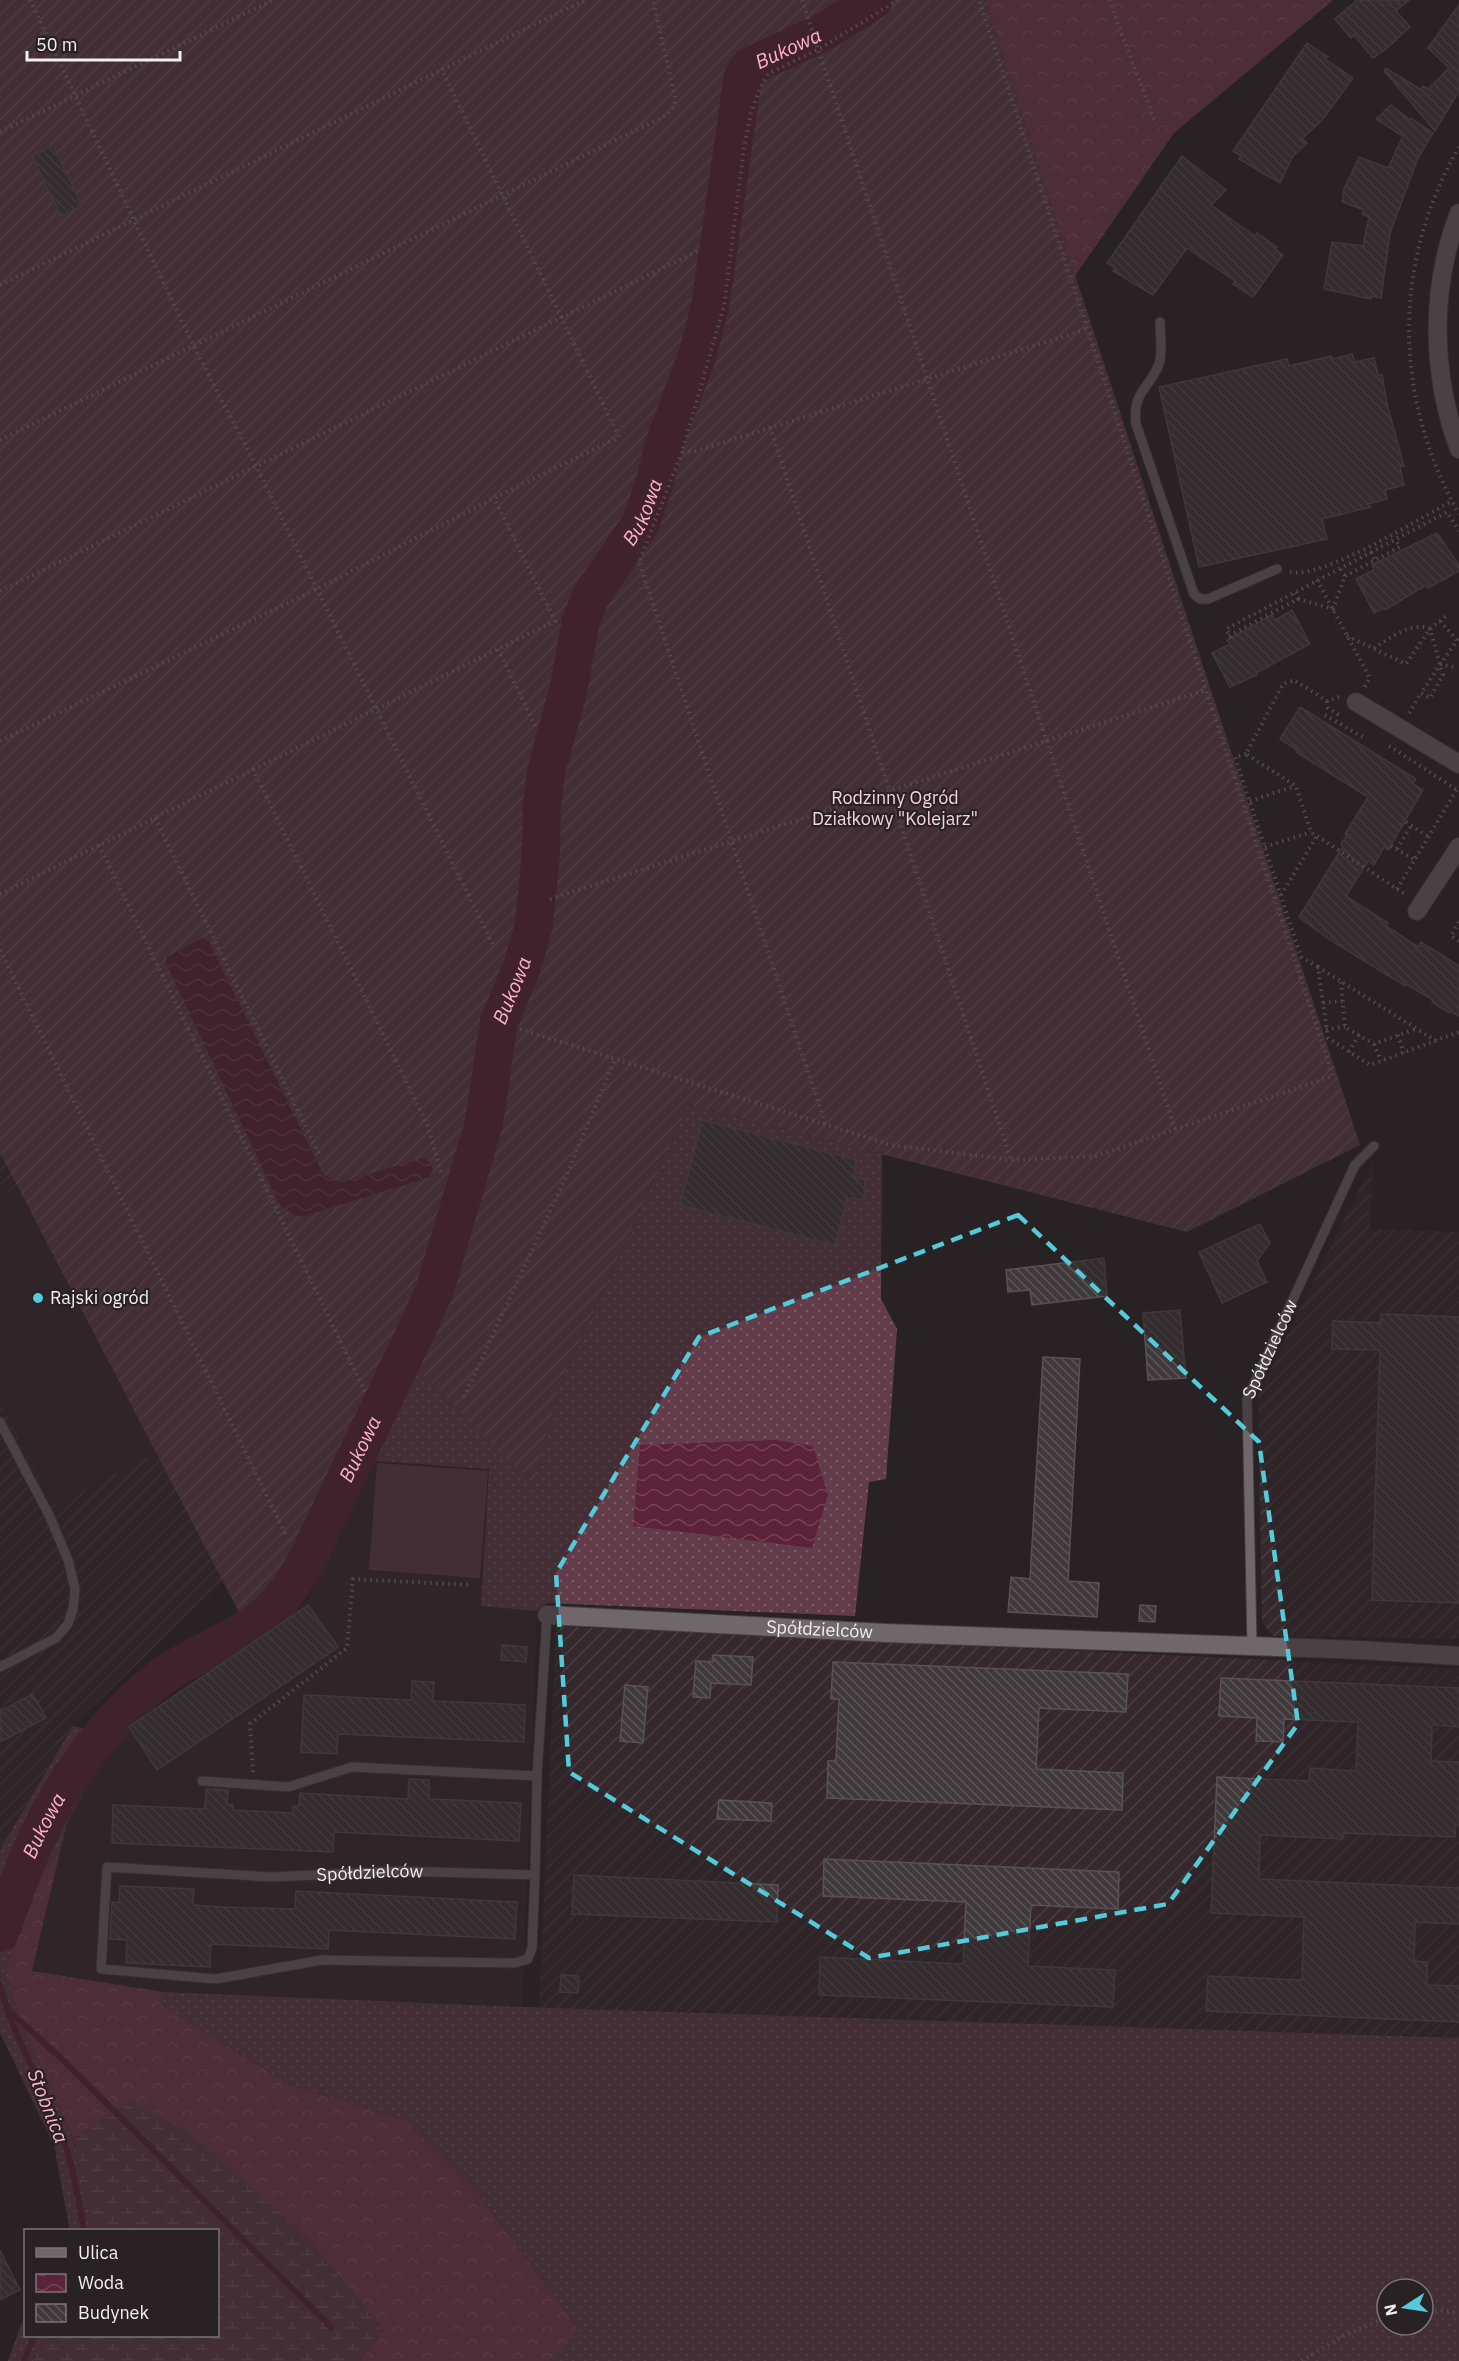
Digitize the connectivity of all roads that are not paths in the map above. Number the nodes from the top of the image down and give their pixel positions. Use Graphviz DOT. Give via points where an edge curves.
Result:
graph roads {
  1 [pos="1459,213"];
  2 [pos="1160,322"];
  3 [pos="1459,448"];
  4 [pos="1277,569"];
  5 [pos="1352,698"];
  6 [pos="1459,764"];
  7 [pos="1459,847"];
  8 [pos="1419,908"];
  9 [pos="1374,1146"];
  10 [pos="0,1422"];
  11 [pos="547,1615"];
  12 [pos="1252,1646"];
  13 [pos="1459,1656"];
  14 [pos="0,1667"];
  15 [pos="537,1776"];
  16 [pos="202,1781"];
  17 [pos="535,1875"];
  1 -- 3 [label="street" via="1442,273 1437,330 1440,377"];
  2 -- 4 [label="lane" via="1160,362 1134,409 1194,594 1208,599"];
  5 -- 6 [label="street"];
  7 -- 8 [label="street"];
  9 -- 12 [label="lane, Spółdzielców" via="1355,1165 1247,1399"];
  10 -- 14 [label="lane" via="49,1515 68,1560 75,1589 74,1610 56,1638"];
  11 -- 12 [label="street, Spółdzielców" via="885,1633"];
  11 -- 15 [label="lane, Spółdzielców"];
  12 -- 13 [label="street, Spółdzielców"];
  15 -- 16 [label="lane" via="352,1767 288,1786"];
  15 -- 17 [label="lane, Spółdzielców"];
  17 -- 17 [label="lane, Spółdzielców" via="399,1871 272,1877 107,1867 101,1969 216,1979 322,1960 515,1963 528,1959 532,1948"];
}
